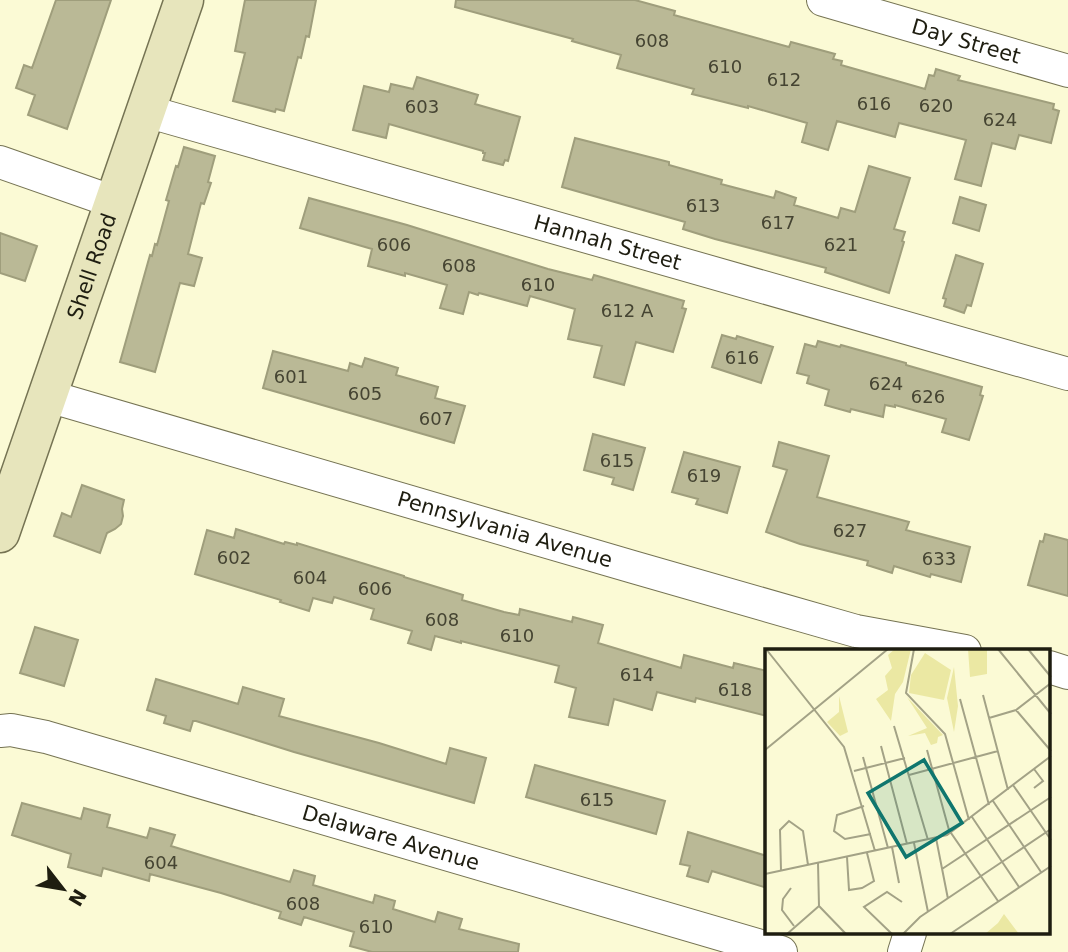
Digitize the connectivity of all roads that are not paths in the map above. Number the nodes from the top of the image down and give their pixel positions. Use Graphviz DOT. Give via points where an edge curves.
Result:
graph roads {
  1 [pos="184,0"];
  2 [pos="823,0"];
  3 [pos="1068,71"];
  4 [pos="146,111"];
  5 [pos="0,162"];
  6 [pos="114,202"];
  7 [pos="1068,374"];
  8 [pos="48,396"];
  9 [pos="3,515"];
  10 [pos="954,649"];
  11 [pos="1050,667"];
  12 [pos="1068,673"];
  13 [pos="0,731"];
  14 [pos="910,934"];
  15 [pos="781,952"];
  16 [pos="904,952"];
  1 -- 4 [label="street, Shell Road"];
  2 -- 3 [label="street, Day Street"];
  4 -- 6 [label="street, Shell Road"];
  4 -- 7 [label="street, Hannah Street"];
  5 -- 6 [label="street"];
  6 -- 8 [label="street, Shell Road"];
  8 -- 9 [label="street, Shell Road"];
  8 -- 10 [label="street, Pennsylvania Avenue" via="856,631"];
  11 -- 12 [label="street"];
  13 -- 15 [label="street, Delaware Avenue" via="46,737"];
  14 -- 16 [label="street"];
}
